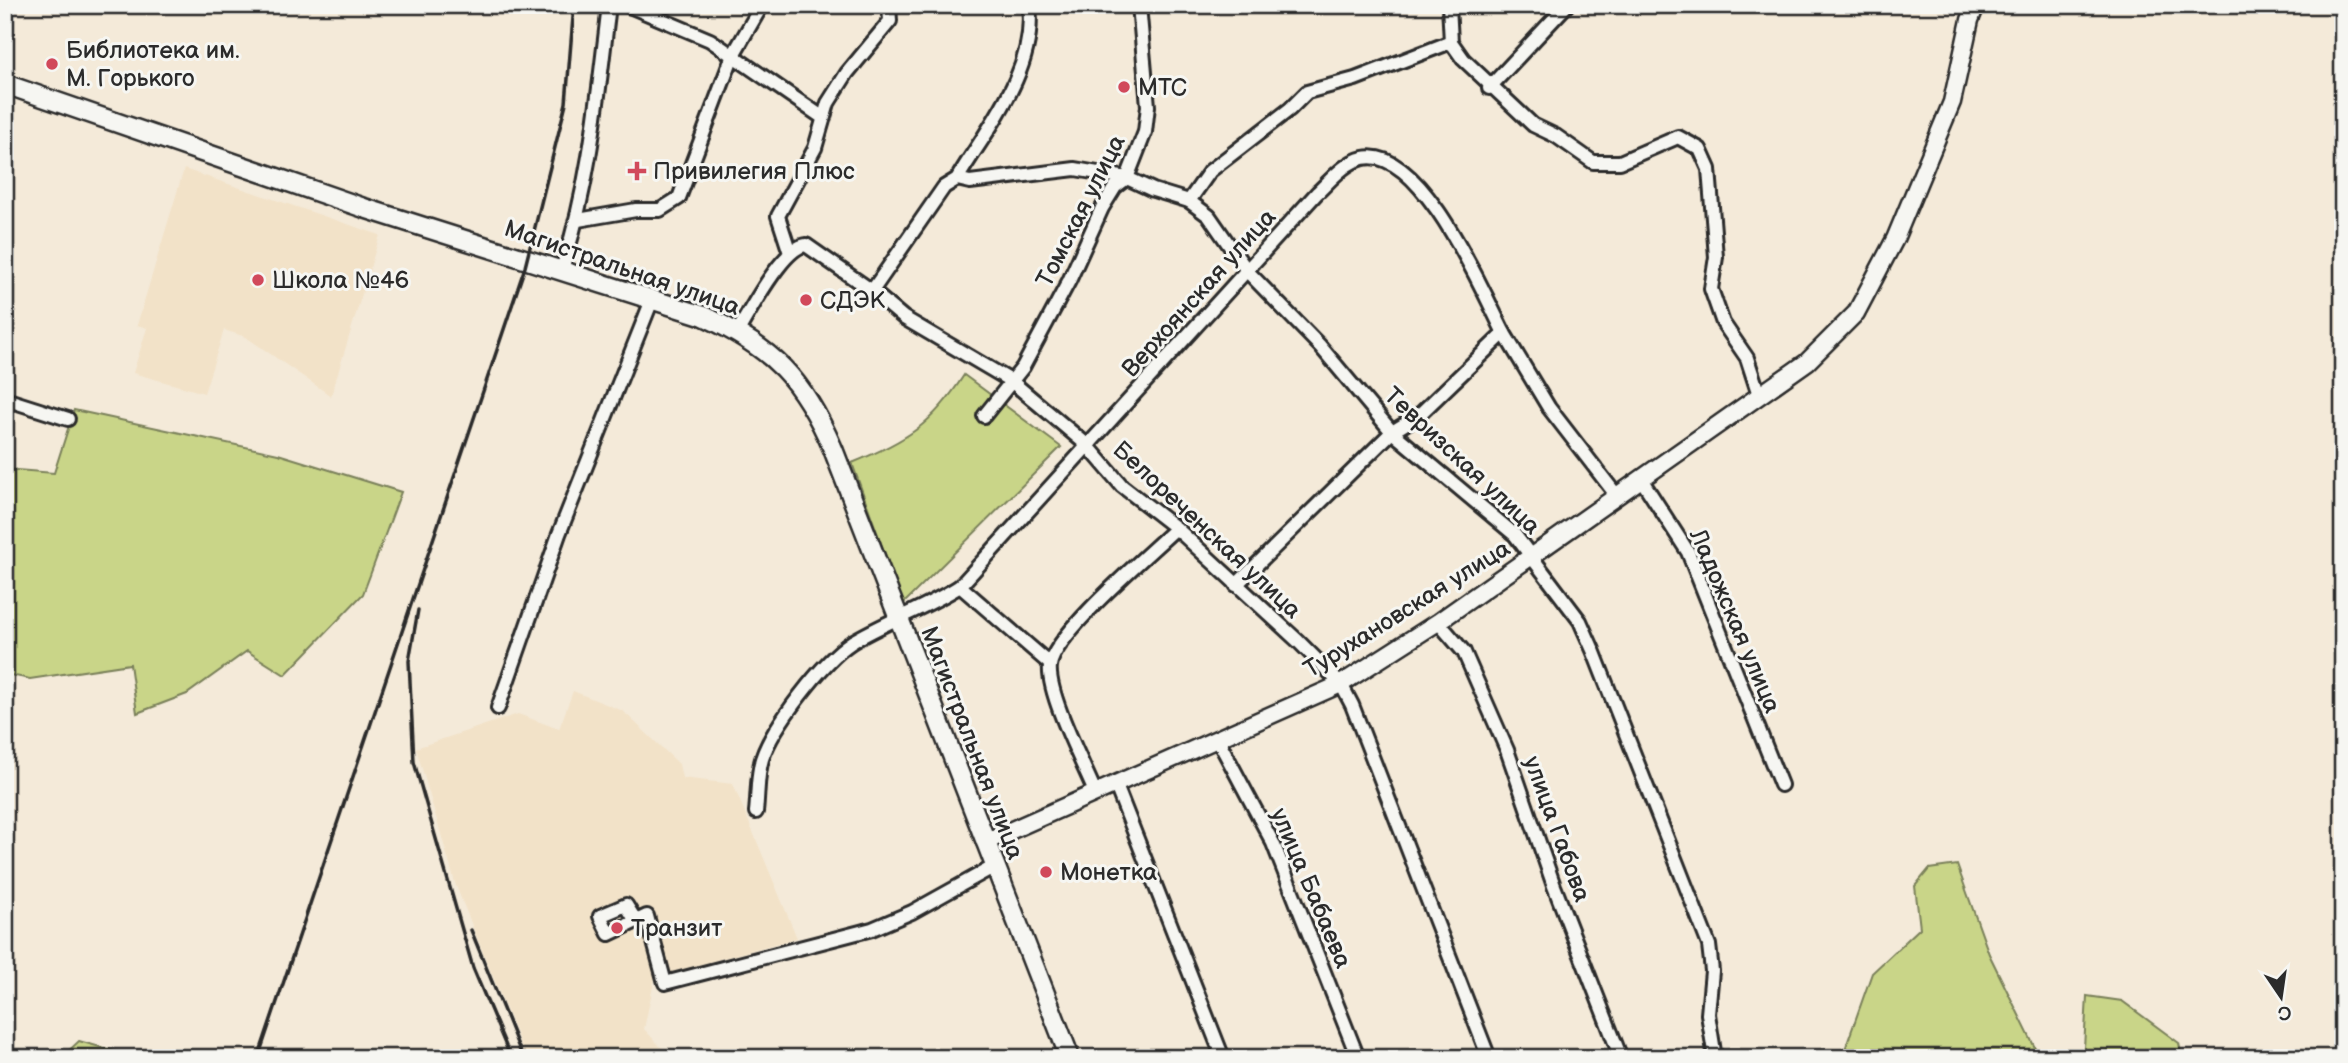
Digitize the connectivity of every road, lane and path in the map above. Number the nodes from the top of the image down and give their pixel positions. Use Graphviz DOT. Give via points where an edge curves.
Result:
graph roads {
  1 [pos="609,5"];
  2 [pos="627,5"];
  3 [pos="762,5"];
  4 [pos="889,5"];
  5 [pos="1029,5"];
  6 [pos="1139,5"];
  7 [pos="1449,5"];
  8 [pos="1567,5"];
  9 [pos="1973,13"];
  10 [pos="1451,42"];
  11 [pos="733,55"];
  12 [pos="5,84"];
  13 [pos="1489,88"];
  14 [pos="822,117"];
  15 [pos="1127,178"];
  16 [pos="957,179"];
  17 [pos="1189,201"];
  18 [pos="578,220"];
  19 [pos="790,253"];
  20 [pos="561,272"];
  21 [pos="1248,272"];
  22 [pos="872,290"];
  23 [pos="652,300"];
  24 [pos="738,331"];
  25 [pos="1504,333"];
  26 [pos="1011,381"];
  27 [pos="1759,395"];
  28 [pos="5,398"];
  29 [pos="984,416"];
  30 [pos="68,419"];
  31 [pos="1392,432"];
  32 [pos="1087,445"];
  33 [pos="1641,479"];
  34 [pos="1617,496"];
  35 [pos="1176,528"];
  36 [pos="1533,555"];
  37 [pos="1236,585"];
  38 [pos="960,586"];
  39 [pos="898,618"];
  40 [pos="1437,622"];
  41 [pos="1050,664"];
  42 [pos="1341,684"];
  43 [pos="498,708"];
  44 [pos="1217,738"];
  45 [pos="1115,783"];
  46 [pos="1781,785"];
  47 [pos="1095,792"];
  48 [pos="756,812"];
  49 [pos="985,842"];
  50 [pos="993,867"];
  51 [pos="636,921"];
  52 [pos="1070,1058"];
  53 [pos="1223,1058"];
  54 [pos="1358,1058"];
  55 [pos="1489,1058"];
  56 [pos="1621,1058"];
  57 [pos="1715,1058"];
  1 -- 18 [label="street"];
  2 -- 11 [label="street"];
  3 -- 11 [label="street"];
  4 -- 14 [label="street" via="890,21 847,73"];
  5 -- 16 [label="street" via="1030,39 1023,66"];
  6 -- 15 [label="street, Томская улица" via="1148,107 1145,132"];
  7 -- 10 [label="street"];
  8 -- 13 [label="street"];
  9 -- 27 [label="street, Турухановская улица" via="1952,102 1880,269 1856,313 1833,340"];
  10 -- 13 [label="street"];
  10 -- 17 [label="street" via="1307,92 1210,171"];
  11 -- 14 [label="street"];
  11 -- 18 [label="street" via="679,198 660,210"];
  12 -- 20 [label="main road, Магистральная улица"];
  13 -- 27 [label="street" via="1532,125 1593,162 1620,162 1678,137 1700,149 1709,169 1716,257 1711,289 1723,323 1747,358"];
  14 -- 19 [label="street" via="815,148 778,216"];
  15 -- 16 [label="street, Тевризская улица" via="1075,169 970,182"];
  15 -- 17 [label="street, Тевризская улица"];
  15 -- 26 [label="street, Томская улица" via="1102,208 1069,281"];
  16 -- 22 [label="street" via="944,187"];
  17 -- 21 [label="street, Тевризская улица" via="1209,216"];
  18 -- 20 [label="street"];
  19 -- 22 [label="street, Белореченская улица" via="806,245"];
  19 -- 24 [label="street"];
  20 -- 23 [label="main road, Магистральная улица"];
  21 -- 25 [label="street, Верхоянская улица" via="1343,168 1365,157 1379,158 1419,184 1461,248"];
  21 -- 31 [label="street, Тевризская улица" via="1320,346"];
  21 -- 32 [label="street, Верхоянская улица"];
  22 -- 26 [label="street, Белореченская улица" via="904,318"];
  23 -- 24 [label="main road, Магистральная улица"];
  23 -- 43 [label="street" via="559,534"];
  24 -- 39 [label="main road, Магистральная улица" via="788,370 810,401"];
  25 -- 31 [label="street" via="1418,416"];
  25 -- 34 [label="street, Верхоянская улица" via="1549,408"];
  26 -- 29 [label="street, Томская улица"];
  26 -- 32 [label="street, Белореченская улица"];
  27 -- 33 [label="street, Турухановская улица"];
  28 -- 30 [label="street"];
  31 -- 36 [label="street, Тевризская улица"];
  31 -- 37 [label="street"];
  32 -- 35 [label="street, Белореченская улица" via="1122,486"];
  32 -- 38 [label="street, Верхоянская улица"];
  33 -- 34 [label="street, Турухановская улица"];
  33 -- 46 [label="street, Ладожская улица" via="1688,552"];
  34 -- 36 [label="street, Турухановская улица"];
  35 -- 37 [label="street, Белореченская улица"];
  35 -- 41 [label="street" via="1063,637"];
  36 -- 40 [label="street, Турухановская улица"];
  36 -- 57 [label="street, Тевризская улица" via="1580,621 1709,945 1708,1014"];
  37 -- 42 [label="street, Белореченская улица"];
  38 -- 39 [label="street, Верхоянская улица" via="927,607"];
  38 -- 41 [label="street"];
  39 -- 48 [label="street" via="831,657 816,675 768,744 761,762"];
  39 -- 49 [label="main road, Магистральная улица"];
  40 -- 42 [label="street, Турухановская улица"];
  40 -- 56 [label="street, улица Габова" via="1464,652 1507,750"];
  41 -- 47 [label="street" via="1052,688"];
  42 -- 44 [label="street, Турухановская улица"];
  42 -- 55 [label="street, Белореченская улица"];
  44 -- 45 [label="street, Турухановская улица"];
  44 -- 54 [label="street, улица Бабаева" via="1273,843"];
  45 -- 47 [label="street, Турухановская улица"];
  45 -- 53 [label="street"];
  47 -- 49 [label="street, Турухановская улица"];
  49 -- 50 [label="main road, Магистральная улица"];
  50 -- 51 [label="street" via="872,929 665,983 647,916"];
  50 -- 52 [label="main road, Магистральная улица"];
}
